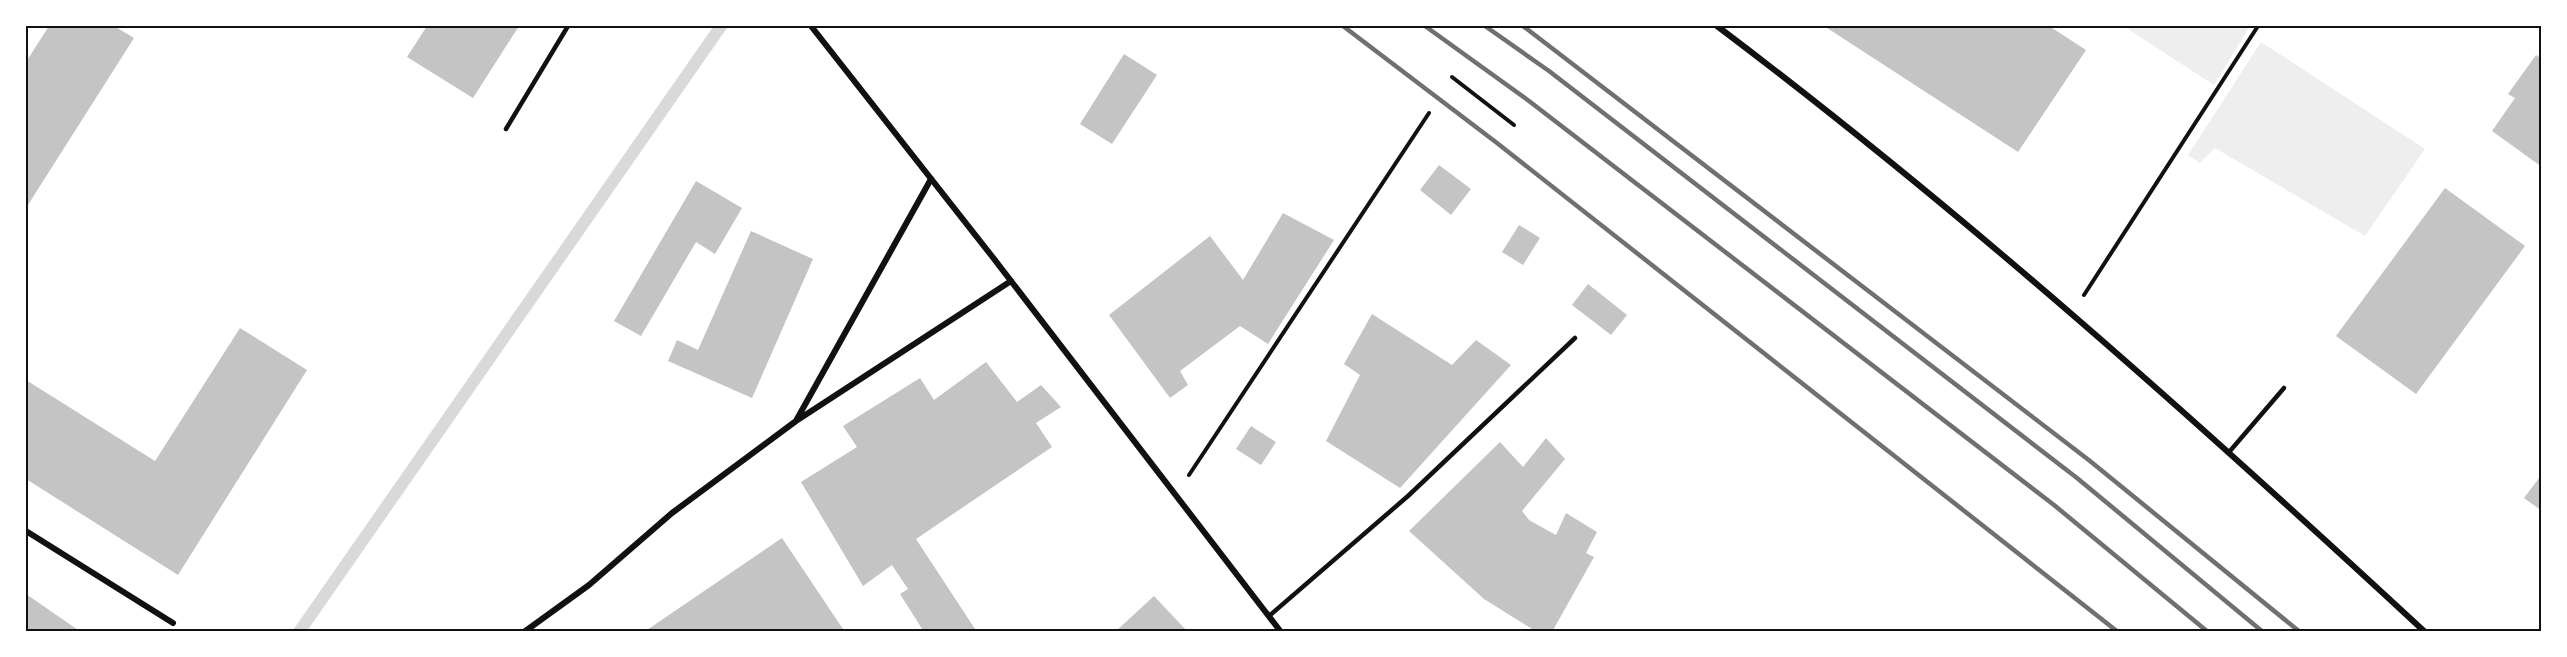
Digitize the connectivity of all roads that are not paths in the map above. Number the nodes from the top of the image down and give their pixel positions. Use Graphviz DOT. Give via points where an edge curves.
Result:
graph roads {
  1 [pos="568,26"];
  2 [pos="811,26"];
  3 [pos="1717,26"];
  4 [pos="506,129"];
  5 [pos="931,178"];
  6 [pos="1011,281"];
  7 [pos="1575,338"];
  8 [pos="2284,388"];
  9 [pos="796,421"];
  10 [pos="2230,452"];
  11 [pos="26,531"];
  12 [pos="1269,616"];
  13 [pos="172,623"];
  14 [pos="524,632"];
  15 [pos="1281,632"];
  16 [pos="2425,632"];
  1 -- 4 [label="lane"];
  2 -- 5 [label="street"];
  3 -- 10 [label="street" via="1817,101 2072,313"];
  5 -- 6 [label="street"];
  5 -- 9 [label="street"];
  6 -- 9 [label="street"];
  6 -- 12 [label="street"];
  7 -- 12 [label="lane" via="1408,496"];
  8 -- 10 [label="lane"];
  9 -- 14 [label="street" via="672,513 589,585"];
  10 -- 16 [label="street"];
  11 -- 13 [label="street"];
  12 -- 15 [label="street"];
}
